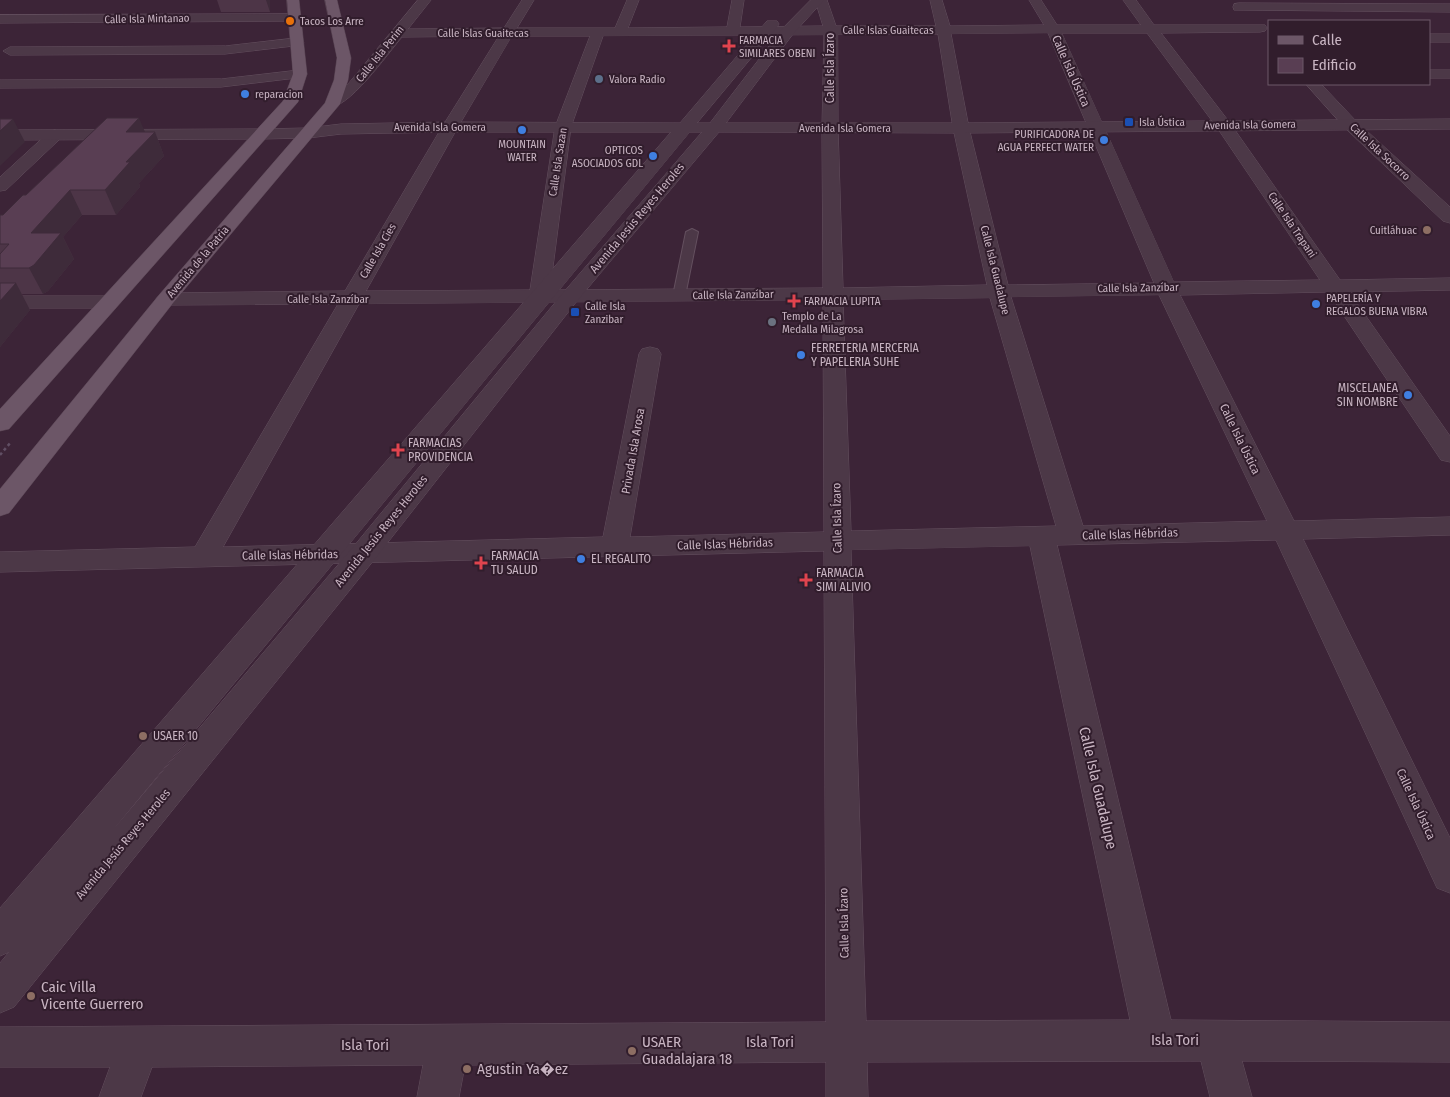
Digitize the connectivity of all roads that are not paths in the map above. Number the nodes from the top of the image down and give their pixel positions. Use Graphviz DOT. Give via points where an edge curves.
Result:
graph roads {
  1 [pos="331,0"];
  2 [pos="425,0"];
  3 [pos="528,0"];
  4 [pos="632,0"];
  5 [pos="738,0"];
  6 [pos="793,0"];
  7 [pos="820,0"];
  8 [pos="936,0"];
  9 [pos="1035,0"];
  10 [pos="1129,0"];
  11 [pos="1235,4"];
  12 [pos="18,5"];
  13 [pos="1450,8"];
  14 [pos="294,9"];
  15 [pos="0,18"];
  16 [pos="1053,29"];
  17 [pos="1152,29"];
  18 [pos="944,30"];
  19 [pos="733,31"];
  20 [pos="777,31"];
  21 [pos="830,31"];
  22 [pos="509,32"];
  23 [pos="598,32"];
  24 [pos="620,32"];
  25 [pos="397,33"];
  26 [pos="1264,33"];
  27 [pos="1430,38"];
  28 [pos="1450,38"];
  29 [pos="297,42"];
  30 [pos="10,51"];
  31 [pos="300,74"];
  32 [pos="1430,74"];
  33 [pos="1450,74"];
  34 [pos="0,84"];
  35 [pos="1314,85"];
  36 [pos="332,104"];
  37 [pos="1450,118"];
  38 [pos="1350,124"];
  39 [pos="1450,124"];
  40 [pos="0,125"];
  41 [pos="1224,126"];
  42 [pos="450,127"];
  43 [pos="563,127"];
  44 [pos="685,127"];
  45 [pos="715,127"];
  46 [pos="1096,127"];
  47 [pos="830,128"];
  48 [pos="961,128"];
  49 [pos="266,129"];
  50 [pos="311,129"];
  51 [pos="55,135"];
  52 [pos="100,135"];
  53 [pos="0,136"];
  54 [pos="87,148"];
  55 [pos="27,161"];
  56 [pos="54,161"];
  57 [pos="0,186"];
  58 [pos="1450,217"];
  59 [pos="692,232"];
  60 [pos="1450,284"];
  61 [pos="1333,286"];
  62 [pos="1166,288"];
  63 [pos="999,292"];
  64 [pos="833,294"];
  65 [pos="679,296"];
  66 [pos="539,297"];
  67 [pos="570,297"];
  68 [pos="166,299"];
  69 [pos="351,299"];
  70 [pos="0,302"];
  71 [pos="105,306"];
  72 [pos="0,312"];
  73 [pos="650,354"];
  74 [pos="0,424"];
  75 [pos="1450,454"];
  76 [pos="0,508"];
  77 [pos="1450,526"];
  78 [pos="1285,530"];
  79 [pos="1056,536"];
  80 [pos="837,541"];
  81 [pos="615,547"];
  82 [pos="364,553"];
  83 [pos="323,554"];
  84 [pos="203,557"];
  85 [pos="0,562"];
  86 [pos="1450,876"];
  87 [pos="0,937"];
  88 [pos="0,993"];
  89 [pos="1155,1040"];
  90 [pos="1216,1040"];
  91 [pos="846,1042"];
  92 [pos="1450,1042"];
  93 [pos="448,1044"];
  94 [pos="139,1046"];
  95 [pos="0,1047"];
  96 [pos="120,1097"];
  97 [pos="438,1097"];
  98 [pos="847,1097"];
  99 [pos="1231,1097"];
  1 -- 36 [label="main road, Avenida de la Patria" via="344,58 341,80"];
  2 -- 25 [label="street, Calle Isla Perim"];
  3 -- 22 [label="street, Calle Isla Cíes"];
  4 -- 24 [label="street"];
  5 -- 19 [label="street"];
  6 -- 20 [label="street, Avenida Jesús Reyes Heroles"];
  7 -- 20 [label="street, Avenida Jesús Reyes Heroles"];
  7 -- 21 [label="street, Calle Isla Ízaro"];
  8 -- 18 [label="street, Calle Isla Guadalupe"];
  9 -- 16 [label="street, Calle Isla Ústica"];
  10 -- 17 [label="street, Calle Isla Trapani"];
  11 -- 13 [label="street"];
  11 -- 26 [label="street"];
  12 -- 15 [label="street"];
  14 -- 15 [label="street, Calle Isla Mintanao"];
  14 -- 29 [label="main road"];
  16 -- 17 [label="street, Calle Islas Guaitecas"];
  16 -- 18 [label="street, Calle Islas Guaitecas"];
  16 -- 46 [label="street, Calle Isla Ústica"];
  17 -- 26 [label="street, Calle Islas Guaitecas"];
  17 -- 41 [label="street, Calle Isla Trapani"];
  18 -- 21 [label="street, Calle Islas Guaitecas"];
  18 -- 48 [label="street, Calle Isla Guadalupe"];
  19 -- 20 [label="street, Calle Islas Guaitecas"];
  19 -- 24 [label="street, Calle Islas Guaitecas"];
  20 -- 21 [label="street, Calle Islas Guaitecas"];
  20 -- 44 [label="street, Avenida Jesús Reyes Heroles"];
  20 -- 45 [label="street, Avenida Jesús Reyes Heroles"];
  21 -- 47 [label="street, Calle Isla Ízaro"];
  22 -- 23 [label="street, Calle Islas Guaitecas"];
  22 -- 25 [label="street, Calle Islas Guaitecas"];
  22 -- 42 [label="street, Calle Isla Cíes"];
  23 -- 24 [label="street, Calle Islas Guaitecas"];
  23 -- 43 [label="street, Calle Isla Sazan"];
  25 -- 36 [label="street, Calle Isla Perim" via="353,87"];
  27 -- 28 [label="street"];
  29 -- 30 [label="street" via="224,50"];
  29 -- 31 [label="main road"];
  31 -- 34 [label="street" via="221,83"];
  31 -- 49 [label="main road" via="290,102"];
  32 -- 33 [label="street"];
  35 -- 38 [label="street, Calle Isla Socorro"];
  36 -- 50 [label="main road, Avenida de la Patria"];
  37 -- 38 [label="street, Avenida Isla Gomera" via="1372,119"];
  38 -- 39 [label="street, Avenida Isla Gomera"];
  38 -- 41 [label="street, Avenida Isla Gomera"];
  38 -- 58 [label="street, Calle Isla Socorro"];
  40 -- 49 [label="street, Avenida Isla Gomera"];
  41 -- 46 [label="street, Avenida Isla Gomera"];
  41 -- 61 [label="street, Calle Isla Trapani"];
  42 -- 43 [label="street, Avenida Isla Gomera"];
  42 -- 50 [label="street, Avenida Isla Gomera"];
  42 -- 69 [label="street, Calle Isla Cíes"];
  43 -- 44 [label="street, Avenida Isla Gomera"];
  43 -- 66 [label="street, Calle Isla Sazan"];
  44 -- 45 [label="street, Avenida Isla Gomera"];
  44 -- 66 [label="street, Avenida Jesús Reyes Heroles"];
  45 -- 47 [label="street, Avenida Isla Gomera"];
  45 -- 67 [label="street, Avenida Jesús Reyes Heroles"];
  46 -- 48 [label="street, Avenida Isla Gomera"];
  46 -- 62 [label="street, Calle Isla Ústica"];
  47 -- 48 [label="street, Avenida Isla Gomera"];
  47 -- 64 [label="street, Calle Isla Ízaro"];
  48 -- 63 [label="street, Calle Isla Guadalupe"];
  49 -- 50 [label="street, Avenida Isla Gomera"];
  49 -- 52 [label="street, Avenida Isla Gomera"];
  49 -- 71 [label="main road"];
  50 -- 68 [label="main road, Avenida de la Patria"];
  51 -- 52 [label="street, Avenida Isla Gomera"];
  51 -- 53 [label="street, Avenida Isla Gomera"];
  51 -- 55 [label="street"];
  52 -- 54 [label="street"];
  55 -- 56 [label="street"];
  55 -- 57 [label="street"];
  59 -- 65 [label="lane"];
  60 -- 61 [label="street, Calle Isla Zanzíbar"];
  61 -- 62 [label="street, Calle Isla Zanzíbar"];
  61 -- 75 [label="street, Calle Isla Trapani"];
  62 -- 63 [label="street, Calle Isla Zanzíbar"];
  62 -- 78 [label="street, Calle Isla Ústica"];
  63 -- 64 [label="street, Calle Isla Zanzíbar"];
  63 -- 79 [label="street, Calle Isla Guadalupe"];
  64 -- 65 [label="street, Calle Isla Zanzíbar"];
  64 -- 80 [label="street, Calle Isla Ízaro"];
  65 -- 67 [label="street, Calle Isla Zanzíbar"];
  66 -- 67 [label="street, Calle Isla Zanzíbar"];
  66 -- 69 [label="street, Calle Isla Zanzíbar"];
  66 -- 83 [label="street, Avenida Jesús Reyes Heroles"];
  67 -- 82 [label="street, Avenida Jesús Reyes Heroles"];
  68 -- 69 [label="street, Calle Isla Zanzíbar"];
  68 -- 76 [label="main road, Avenida de la Patria"];
  69 -- 84 [label="street, Calle Isla Cíes"];
  70 -- 71 [label="street"];
  71 -- 72 [label="street"];
  71 -- 74 [label="main road"];
  73 -- 81 [label="street, Privada Isla Arosa"];
  77 -- 78 [label="street, Calle Islas Hébridas"];
  78 -- 79 [label="street, Calle Islas Hébridas"];
  78 -- 86 [label="street, Calle Isla Ústica"];
  79 -- 80 [label="street, Calle Islas Hébridas"];
  79 -- 89 [label="street, Calle Isla Guadalupe"];
  80 -- 81 [label="street, Calle Islas Hébridas"];
  80 -- 91 [label="street, Calle Isla Ízaro"];
  81 -- 82 [label="street, Calle Islas Hébridas"];
  82 -- 83 [label="street, Calle Islas Hébridas"];
  82 -- 88 [label="street, Avenida Jesús Reyes Heroles"];
  83 -- 84 [label="street, Calle Islas Hébridas"];
  83 -- 87 [label="street, Avenida Jesús Reyes Heroles"];
  84 -- 85 [label="street, Calle Islas Hébridas"];
  89 -- 90 [label="street, Isla Tori"];
  89 -- 91 [label="street, Isla Tori"];
  90 -- 92 [label="street, Isla Tori"];
  90 -- 99 [label="street"];
  91 -- 93 [label="street, Isla Tori"];
  91 -- 98 [label="street, Calle Isla Ízaro"];
  93 -- 94 [label="street, Isla Tori"];
  93 -- 97 [label="street"];
  94 -- 95 [label="street, Isla Tori"];
  94 -- 96 [label="street"];
}
